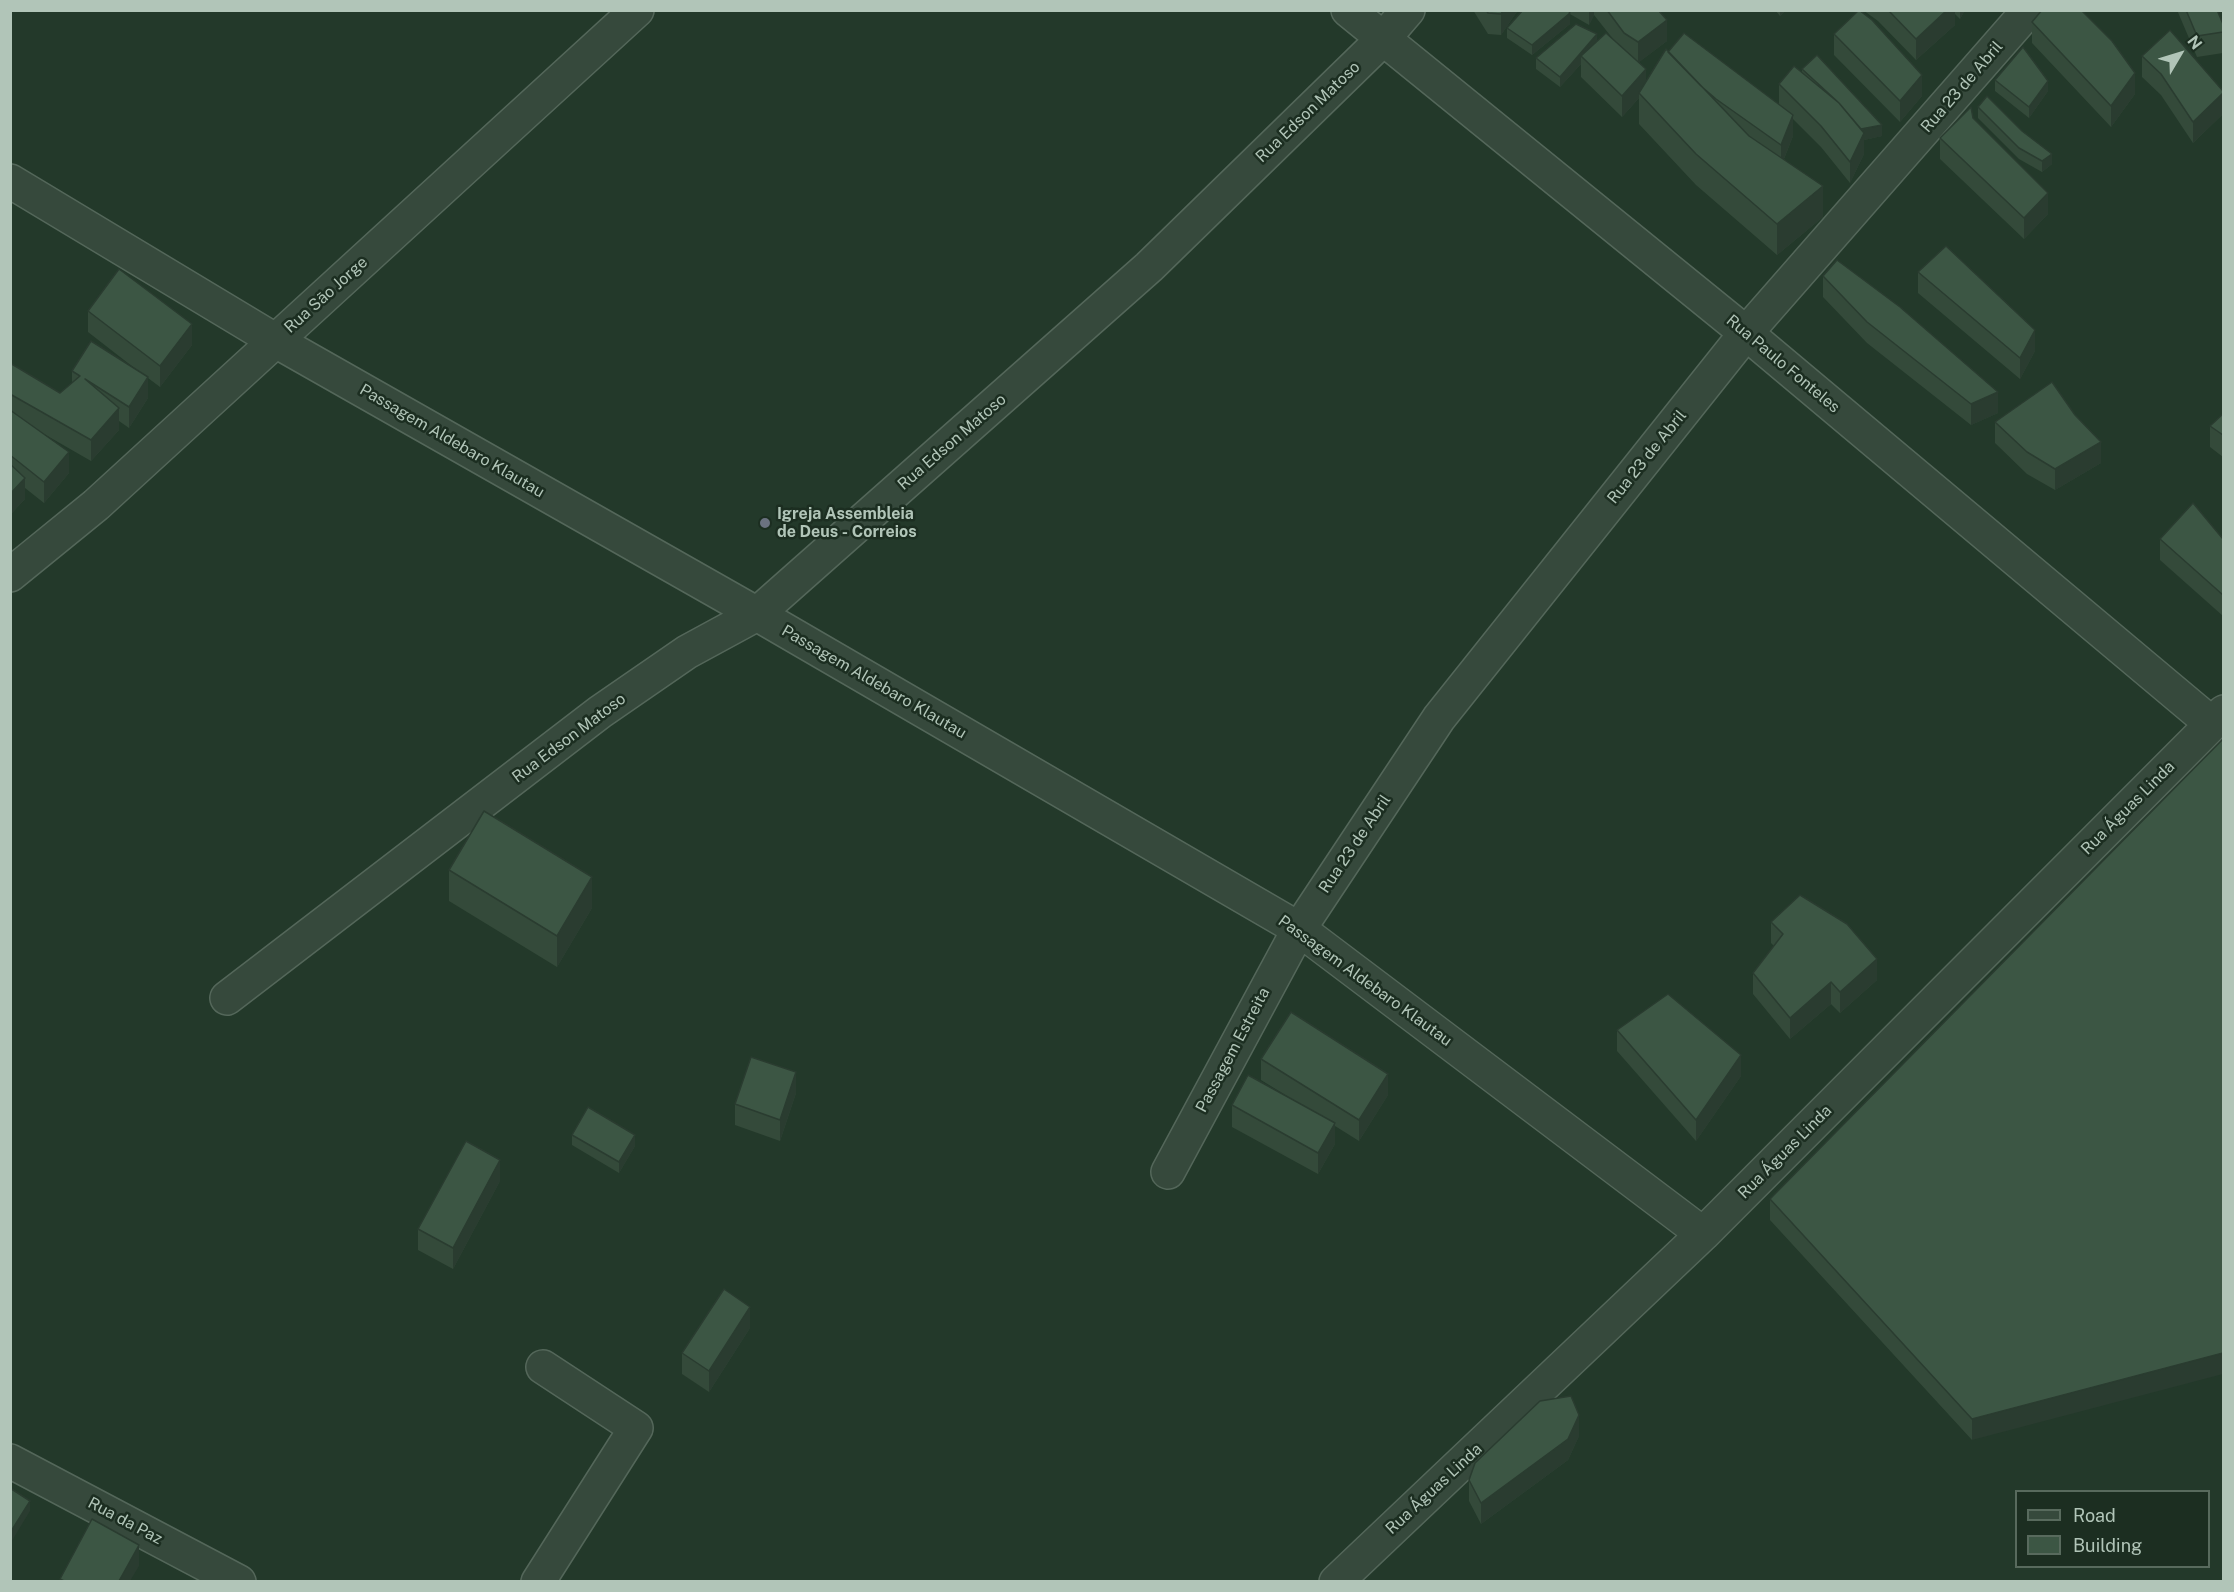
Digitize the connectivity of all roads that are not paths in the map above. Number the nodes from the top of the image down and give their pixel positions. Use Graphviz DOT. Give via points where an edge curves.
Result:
graph roads {
  1 [pos="638,10"];
  2 [pos="1348,10"];
  3 [pos="1408,10"];
  4 [pos="2029,10"];
  5 [pos="1384,38"];
  6 [pos="10,181"];
  7 [pos="1746,333"];
  8 [pos="276,341"];
  9 [pos="10,575"];
  10 [pos="757,614"];
  11 [pos="2218,718"];
  12 [pos="1299,929"];
  13 [pos="227,998"];
  14 [pos="1168,1172"];
  15 [pos="1703,1234"];
  16 [pos="543,1367"];
  17 [pos="10,1461"];
  18 [pos="239,1581"];
  19 [pos="538,1581"];
  20 [pos="1336,1581"];
  1 -- 8 [label="street, Rua São Jorge"];
  2 -- 5 [label="street, Rua Paulo Fonteles"];
  3 -- 5 [label="street, Rua Edson Matoso"];
  4 -- 7 [label="street, Rua 23 de Abril"];
  5 -- 7 [label="street, Rua Paulo Fonteles"];
  5 -- 10 [label="street, Rua Edson Matoso" via="1149,267"];
  6 -- 8 [label="street, Passagem Aldebaro Klautau"];
  7 -- 11 [label="street, Rua Paulo Fonteles"];
  7 -- 12 [label="street, Rua 23 de Abril" via="1439,718"];
  8 -- 9 [label="street, Rua São Jorge" via="96,505"];
  8 -- 10 [label="street, Passagem Aldebaro Klautau"];
  10 -- 12 [label="street, Passagem Aldebaro Klautau"];
  10 -- 13 [label="street, Rua Edson Matoso" via="687,652 600,712"];
  11 -- 15 [label="street, Rua Águas Linda"];
  12 -- 14 [label="street, Passagem Estreita"];
  12 -- 15 [label="street, Passagem Aldebaro Klautau"];
  15 -- 20 [label="street, Rua Águas Linda"];
  16 -- 19 [label="street" via="636,1428"];
  17 -- 18 [label="street, Rua da Paz"];
}
